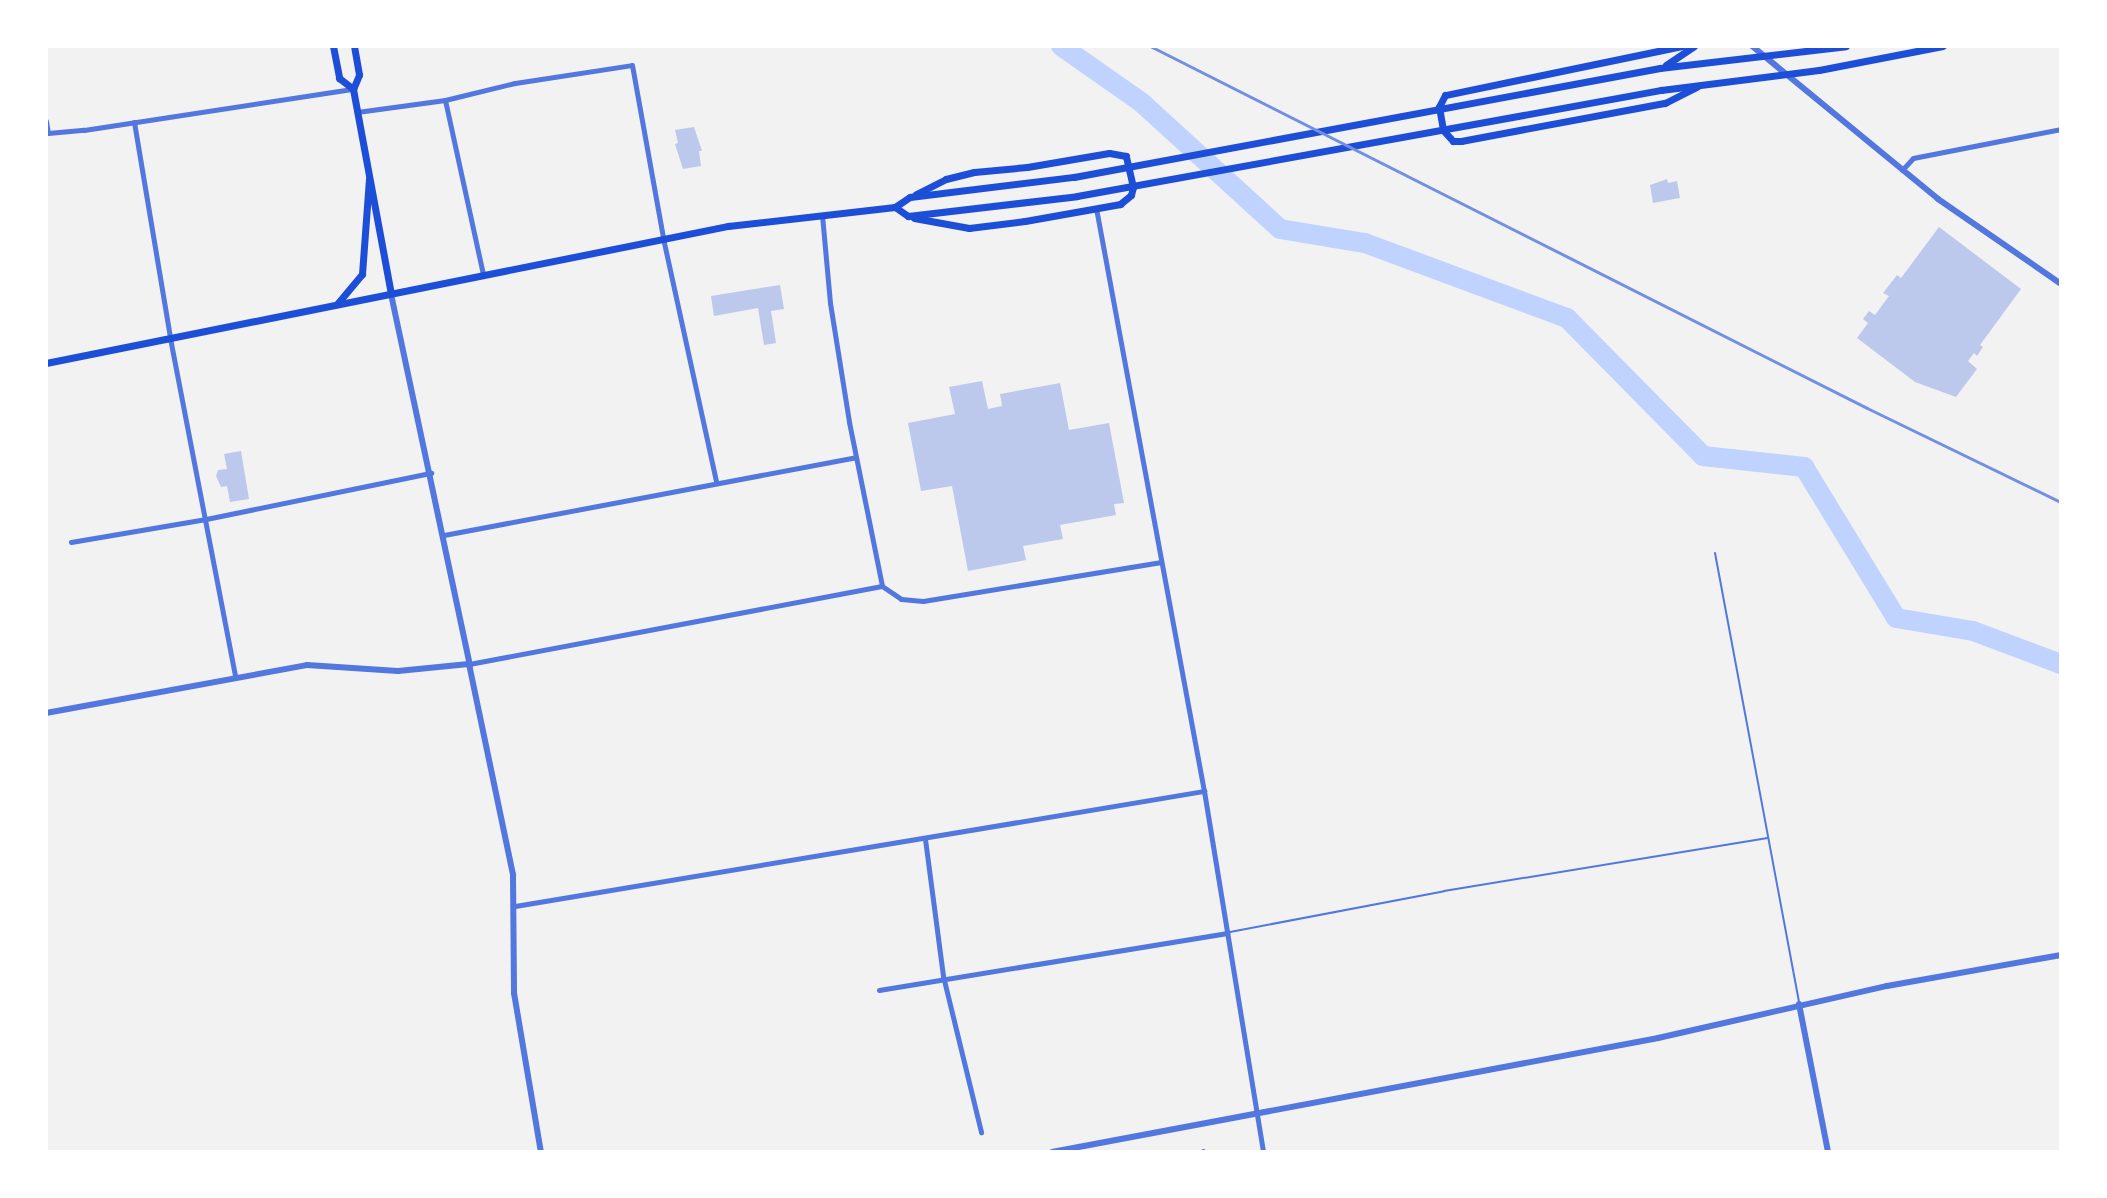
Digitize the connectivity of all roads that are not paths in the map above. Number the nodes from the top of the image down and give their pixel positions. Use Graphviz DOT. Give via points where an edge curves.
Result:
graph roads {
  1 [pos="333,46"];
  2 [pos="354,46"];
  3 [pos="1682,46"];
  4 [pos="1694,46"];
  5 [pos="1752,46"];
  6 [pos="1846,46"];
  7 [pos="1943,46"];
  8 [pos="1929,47"];
  9 [pos="1765,57"];
  10 [pos="1660,68"];
  11 [pos="1786,74"];
  12 [pos="1707,83"];
  13 [pos="353,89"];
  14 [pos="445,100"];
  15 [pos="357,112"];
  16 [pos="46,121"];
  17 [pos="134,122"];
  18 [pos="2061,129"];
  19 [pos="1902,170"];
  20 [pos="369,179"];
  21 [pos="910,197"];
  22 [pos="895,207"];
  23 [pos="1096,208"];
  24 [pos="822,215"];
  25 [pos="908,216"];
  26 [pos="663,238"];
  27 [pos="483,275"];
  28 [pos="2061,284"];
  29 [pos="391,294"];
  30 [pos="337,305"];
  31 [pos="170,338"];
  32 [pos="46,363"];
  33 [pos="856,457"];
  34 [pos="431,473"];
  35 [pos="716,482"];
  36 [pos="206,519"];
  37 [pos="444,535"];
  38 [pos="71,542"];
  39 [pos="1715,553"];
  40 [pos="1160,562"];
  41 [pos="882,586"];
  42 [pos="469,664"];
  43 [pos="235,676"];
  44 [pos="46,713"];
  45 [pos="1204,791"];
  46 [pos="1768,838"];
  47 [pos="925,839"];
  48 [pos="515,906"];
  49 [pos="1227,933"];
  50 [pos="2061,955"];
  51 [pos="943,976"];
  52 [pos="879,990"];
  53 [pos="1799,1004"];
  54 [pos="1258,1114"];
  55 [pos="981,1132"];
  56 [pos="541,1152"];
  57 [pos="1052,1152"];
  58 [pos="1263,1152"];
  59 [pos="1828,1152"];
  1 -- 13 [label="main road" via="339,78"];
  2 -- 13 [label="main road" via="359,75"];
  3 -- 12 [label="main road" via="1445,95 1439,107 1443,130 1453,141 1461,141 1665,103"];
  4 -- 10 [label="main road"];
  5 -- 9 [label="street"];
  6 -- 9 [label="main road"];
  7 -- 8 [label="main road"];
  8 -- 11 [label="main road"];
  9 -- 10 [label="main road"];
  9 -- 11 [label="street"];
  10 -- 21 [label="main road" via="1074,177"];
  11 -- 12 [label="main road"];
  11 -- 19 [label="street"];
  12 -- 25 [label="main road" via="1077,196"];
  13 -- 15 [label="main road"];
  13 -- 17 [label="street"];
  14 -- 15 [label="street"];
  14 -- 26 [label="street" via="632,65"];
  14 -- 27 [label="street"];
  15 -- 20 [label="main road"];
  16 -- 17 [label="street" via="48,133"];
  17 -- 31 [label="street"];
  18 -- 19 [label="street" via="1913,158"];
  19 -- 28 [label="street"];
  20 -- 29 [label="main road"];
  20 -- 30 [label="main road" via="362,274"];
  21 -- 22 [label="main road"];
  21 -- 23 [label="main road" via="974,172 1109,153 1126,156 1131,195 1120,204"];
  22 -- 24 [label="main road"];
  22 -- 25 [label="main road"];
  23 -- 25 [label="main road" via="969,228"];
  23 -- 40 [label="street"];
  24 -- 26 [label="main road"];
  24 -- 33 [label="street" via="830,303"];
  26 -- 27 [label="main road"];
  26 -- 35 [label="street"];
  27 -- 29 [label="main road"];
  29 -- 30 [label="main road"];
  29 -- 34 [label="street"];
  30 -- 31 [label="main road"];
  31 -- 32 [label="main road"];
  31 -- 36 [label="street"];
  33 -- 35 [label="street"];
  33 -- 41 [label="street"];
  34 -- 36 [label="street"];
  34 -- 37 [label="street"];
  35 -- 37 [label="street"];
  36 -- 38 [label="street"];
  36 -- 43 [label="street"];
  37 -- 42 [label="street"];
  39 -- 46 [label="lane"];
  40 -- 41 [label="street" via="923,601 901,599"];
  40 -- 45 [label="street"];
  41 -- 42 [label="street"];
  42 -- 43 [label="street" via="398,671 307,665"];
  42 -- 48 [label="street" via="505,831"];
  43 -- 44 [label="street"];
  45 -- 47 [label="street"];
  45 -- 49 [label="street"];
  46 -- 49 [label="lane"];
  46 -- 53 [label="lane"];
  47 -- 48 [label="street"];
  47 -- 51 [label="street"];
  48 -- 56 [label="street" via="514,993"];
  49 -- 51 [label="street"];
  49 -- 54 [label="street"];
  50 -- 53 [label="street"];
  51 -- 52 [label="street"];
  51 -- 55 [label="street"];
  53 -- 54 [label="street" via="1658,1038"];
  53 -- 59 [label="street"];
  54 -- 57 [label="street"];
  54 -- 58 [label="street"];
}
